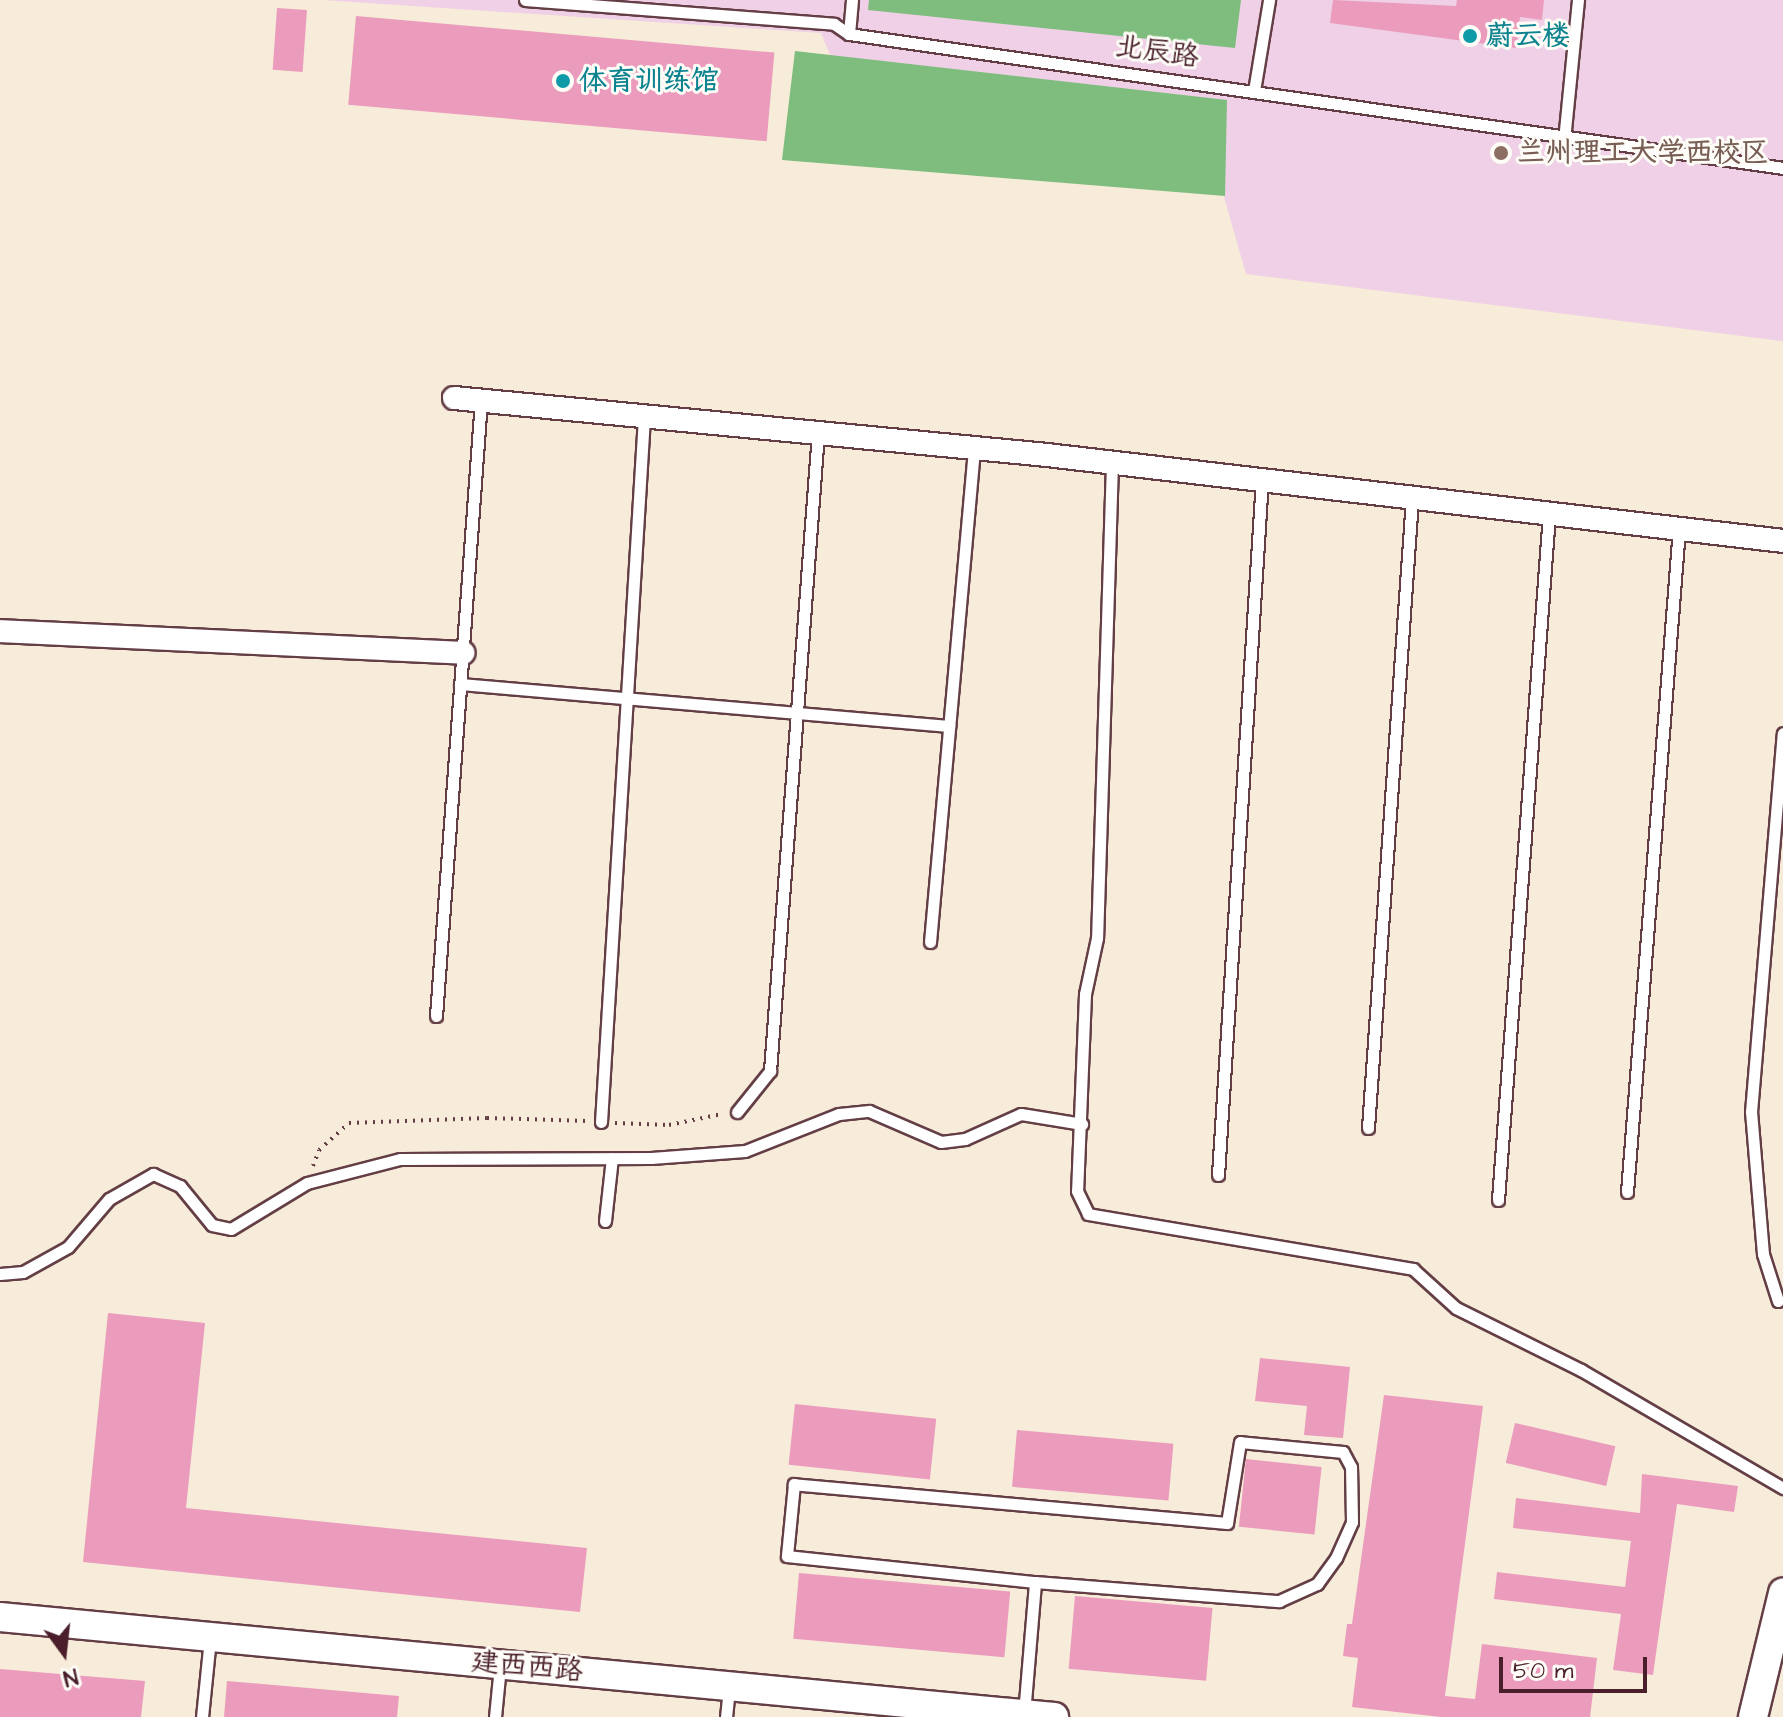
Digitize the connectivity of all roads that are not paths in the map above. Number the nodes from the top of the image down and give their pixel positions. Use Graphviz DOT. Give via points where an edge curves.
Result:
graph roads {
  1 [pos="525,0"];
  2 [pos="852,0"];
  3 [pos="1269,0"];
  4 [pos="1578,0"];
  5 [pos="849,34"];
  6 [pos="1254,91"];
  7 [pos="1564,140"];
  8 [pos="1783,168"];
  9 [pos="454,398"];
  10 [pos="481,401"];
  11 [pos="644,416"];
  12 [pos="818,433"];
  13 [pos="974,448"];
  14 [pos="1112,463"];
  15 [pos="1262,480"];
  16 [pos="1412,498"];
  17 [pos="1549,514"];
  18 [pos="1679,529"];
  19 [pos="1783,541"];
  20 [pos="0,631"];
  21 [pos="463,653"];
  22 [pos="460,684"];
  23 [pos="627,698"];
  24 [pos="797,713"];
  25 [pos="949,726"];
  26 [pos="1783,733"];
  27 [pos="930,942"];
  28 [pos="436,1016"];
  29 [pos="737,1112"];
  30 [pos="601,1122"];
  31 [pos="1082,1124"];
  32 [pos="1368,1128"];
  33 [pos="612,1158"];
  34 [pos="1218,1175"];
  35 [pos="1627,1192"];
  36 [pos="1498,1200"];
  37 [pos="605,1221"];
  38 [pos="0,1274"];
  39 [pos="1778,1301"];
  40 [pos="1783,1488"];
  41 [pos="1035,1582"];
  42 [pos="1783,1593"];
  43 [pos="0,1617"];
  44 [pos="210,1637"];
  45 [pos="500,1664"];
  46 [pos="729,1686"];
  47 [pos="976,1713"];
  48 [pos="1024,1714"];
  49 [pos="202,1717"];
  50 [pos="495,1717"];
  51 [pos="726,1717"];
  52 [pos="1054,1717"];
  53 [pos="1753,1717"];
  1 -- 5 [label="lane, 北辰路" via="834,24"];
  2 -- 5 [label="lane"];
  3 -- 6 [label="lane"];
  4 -- 7 [label="lane"];
  5 -- 6 [label="lane, 北辰路"];
  6 -- 7 [label="lane, 北辰路"];
  7 -- 8 [label="lane, 北辰路"];
  9 -- 10 [label="street"];
  10 -- 11 [label="street"];
  10 -- 21 [label="lane"];
  11 -- 12 [label="street"];
  11 -- 23 [label="lane"];
  12 -- 13 [label="street"];
  12 -- 24 [label="lane"];
  13 -- 14 [label="street"];
  13 -- 25 [label="lane"];
  14 -- 15 [label="street"];
  14 -- 31 [label="lane" via="1097,938 1085,994"];
  15 -- 16 [label="street"];
  15 -- 34 [label="lane"];
  16 -- 17 [label="street"];
  16 -- 32 [label="lane"];
  17 -- 18 [label="street"];
  17 -- 36 [label="lane"];
  18 -- 19 [label="street"];
  18 -- 35 [label="lane"];
  20 -- 21 [label="street"];
  21 -- 22 [label="lane"];
  22 -- 23 [label="lane"];
  22 -- 28 [label="lane"];
  23 -- 24 [label="lane"];
  23 -- 30 [label="lane"];
  24 -- 25 [label="lane"];
  24 -- 29 [label="lane" via="770,1071"];
  25 -- 27 [label="lane"];
  26 -- 39 [label="lane" via="1751,1112 1763,1254"];
  31 -- 33 [label="lane" via="1021,1114 965,1139 941,1142 869,1111 839,1114 745,1151"];
  31 -- 40 [label="lane" via="1077,1191 1088,1214 1413,1269 1456,1308 1581,1370"];
  33 -- 37 [label="lane"];
  33 -- 38 [label="lane" via="400,1159 307,1183 231,1229 212,1225 180,1186 153,1174 109,1199 68,1247 23,1272"];
  41 -- 41 [label="lane" via="1279,1601 1317,1584 1336,1558 1352,1522 1351,1467 1343,1452 1240,1442 1227,1523 794,1484 787,1556"];
  41 -- 48 [label="lane"];
  42 -- 53 [label="street"];
  43 -- 44 [label="street, 建西西路"];
  44 -- 45 [label="street, 建西西路"];
  44 -- 49 [label="lane"];
  45 -- 46 [label="street, 建西西路"];
  45 -- 50 [label="lane"];
  46 -- 47 [label="street, 建西西路"];
  46 -- 51 [label="lane"];
  47 -- 48 [label="street, 建西西路"];
  48 -- 52 [label="street, 建西西路"];
}
